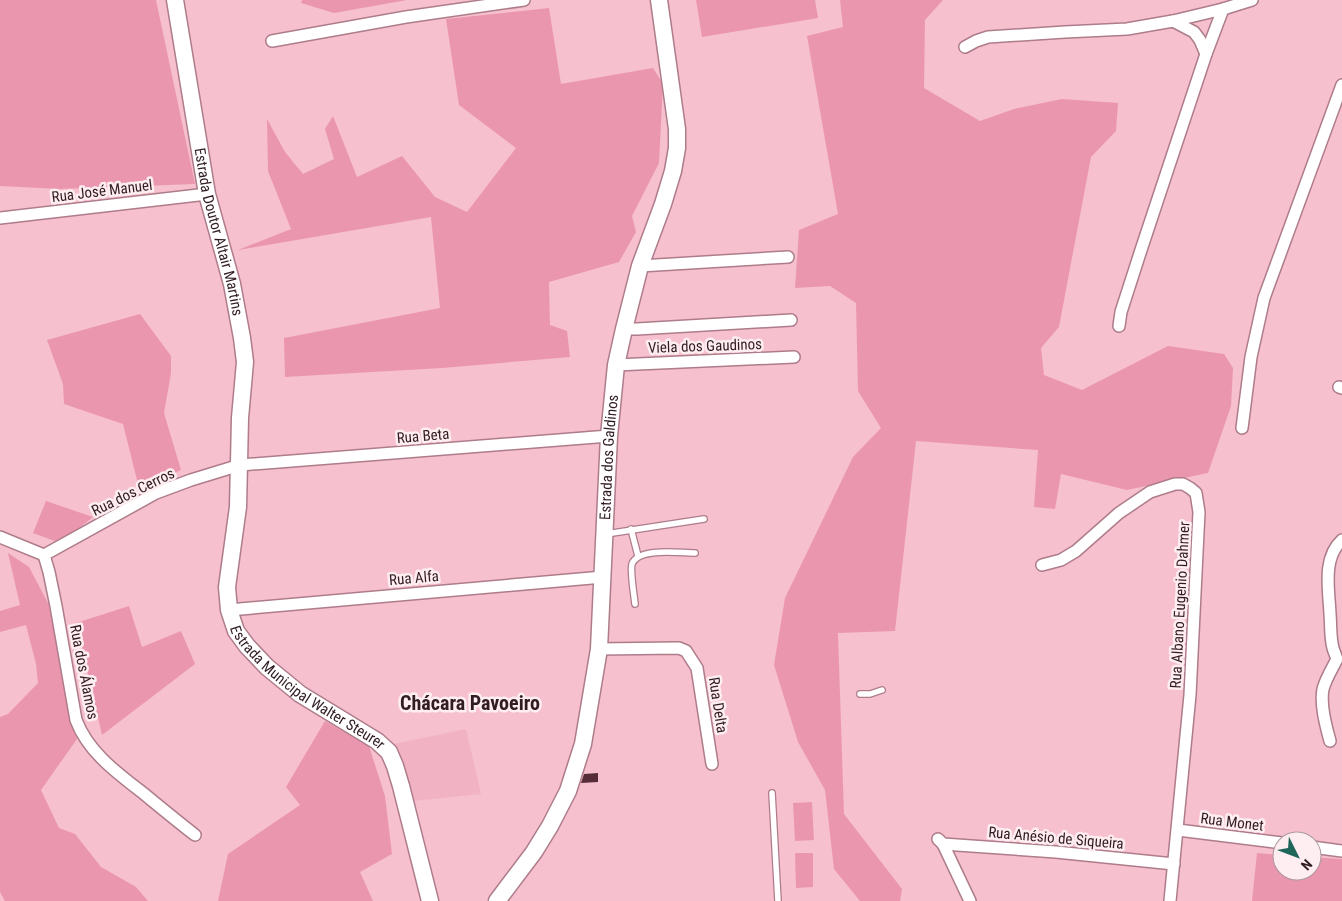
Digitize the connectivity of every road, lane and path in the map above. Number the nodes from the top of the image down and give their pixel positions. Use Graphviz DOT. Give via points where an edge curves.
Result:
graph roads {
  1 [pos="175,0"];
  2 [pos="524,0"];
  3 [pos="659,0"];
  4 [pos="1252,0"];
  5 [pos="1223,9"];
  6 [pos="1173,21"];
  7 [pos="272,41"];
  8 [pos="965,47"];
  9 [pos="1206,54"];
  10 [pos="1342,84"];
  11 [pos="207,194"];
  12 [pos="0,218"];
  13 [pos="788,257"];
  14 [pos="640,266"];
  15 [pos="790,320"];
  16 [pos="1119,326"];
  17 [pos="624,329"];
  18 [pos="794,357"];
  19 [pos="616,365"];
  20 [pos="1242,428"];
  21 [pos="609,436"];
  22 [pos="240,466"];
  23 [pos="704,519"];
  24 [pos="631,529"];
  25 [pos="604,534"];
  26 [pos="0,536"];
  27 [pos="1342,540"];
  28 [pos="695,553"];
  29 [pos="44,555"];
  30 [pos="638,556"];
  31 [pos="1042,565"];
  32 [pos="603,577"];
  33 [pos="635,604"];
  34 [pos="228,610"];
  35 [pos="599,650"];
  36 [pos="1339,661"];
  37 [pos="882,690"];
  38 [pos="860,694"];
  39 [pos="1330,741"];
  40 [pos="712,764"];
  41 [pos="772,793"];
  42 [pos="1178,830"];
  43 [pos="195,835"];
  44 [pos="1272,842"];
  45 [pos="1322,848"];
  46 [pos="1342,851"];
  47 [pos="1174,864"];
  48 [pos="430,901"];
  49 [pos="497,901"];
  50 [pos="778,901"];
  51 [pos="970,901"];
  52 [pos="1170,901"];
  1 -- 11 [label="street, Estrada Doutor Altair Martins"];
  2 -- 7 [label="street"];
  3 -- 14 [label="street, Estrada dos Galdinos" via="677,148 674,171"];
  4 -- 5 [label="street"];
  5 -- 6 [label="street"];
  5 -- 9 [label="street"];
  6 -- 8 [label="street" via="1127,29 988,37"];
  6 -- 9 [label="street" via="1194,32"];
  9 -- 16 [label="street"];
  10 -- 20 [label="street" via="1264,298 1251,357"];
  11 -- 12 [label="street, Rua José Manuel"];
  11 -- 22 [label="street, Estrada Doutor Altair Martins" via="232,284 245,362"];
  13 -- 14 [label="street"];
  14 -- 17 [label="street, Estrada dos Galdinos"];
  15 -- 17 [label="street"];
  17 -- 19 [label="street, Estrada dos Galdinos"];
  18 -- 19 [label="street, Viela dos Gaudinos"];
  19 -- 21 [label="street, Estrada dos Galdinos"];
  21 -- 22 [label="street, Rua Beta"];
  21 -- 25 [label="street, Estrada dos Galdinos"];
  22 -- 29 [label="street, Rua dos Cerros" via="156,494"];
  22 -- 34 [label="street, Estrada Municipal Walter Steurer" via="238,506 226,587"];
  23 -- 24 [label="lane"];
  24 -- 25 [label="lane"];
  24 -- 30 [label="lane"];
  25 -- 32 [label="street, Estrada dos Galdinos"];
  26 -- 29 [label="street"];
  27 -- 36 [label="street" via="1333,552 1328,575 1333,649"];
  28 -- 30 [label="lane" via="650,552"];
  29 -- 43 [label="street, Rua dos Álamos" via="81,733 114,770"];
  30 -- 33 [label="lane" via="632,565"];
  31 -- 42 [label="street, Rua Albano Eugenio Dahmer" via="1061,560 1076,551 1119,513 1150,492 1182,484 1196,493 1200,512 1190,695"];
  32 -- 34 [label="street, Rua Alfa"];
  32 -- 35 [label="street, Estrada dos Galdinos"];
  34 -- 48 [label="street, Estrada Municipal Walter Steurer" via="236,632 267,667 300,694 377,741 388,752 401,786"];
  35 -- 40 [label="street, Rua Delta" via="679,648 686,651 697,668"];
  35 -- 49 [label="street, Estrada dos Galdinos" via="583,744 568,791 534,852"];
  36 -- 39 [label="street" via="1323,690 1325,724"];
  37 -- 38 [label="lane"];
  41 -- 50 [label="lane"];
  42 -- 44 [label="street, Rua Monet"];
  42 -- 47 [label="street, Rua Albano Eugenio Dahmer"];
  45 -- 46 [label="street"];
  47 -- 51 [label="street, Rua Anésio de Siqueira" via="940,842"];
  47 -- 52 [label="street, Rua Albano Eugenio Dahmer"];
}
